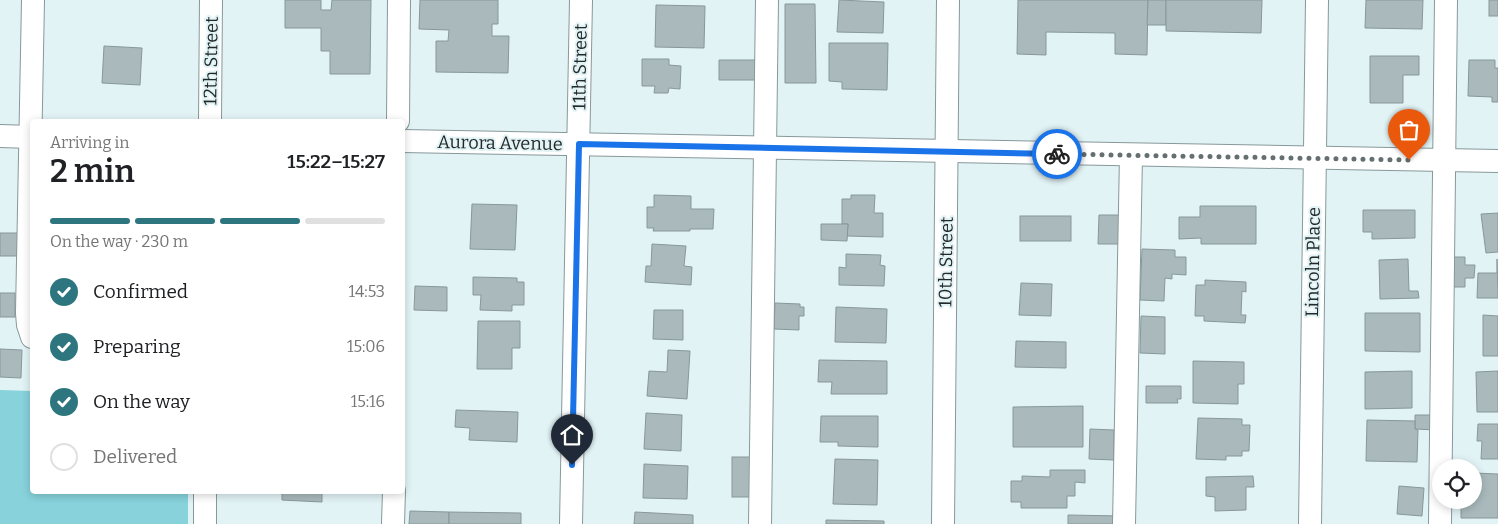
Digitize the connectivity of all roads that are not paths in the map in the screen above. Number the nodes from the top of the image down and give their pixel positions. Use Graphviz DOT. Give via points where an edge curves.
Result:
graph roads {
  1 [pos="33,0"];
  2 [pos="211,0"];
  3 [pos="399,0"];
  4 [pos="581,0"];
  5 [pos="767,0"];
  6 [pos="948,0"];
  7 [pos="1317,0"];
  8 [pos="1446,0"];
  9 [pos="32,119"];
  10 [pos="210,119"];
  11 [pos="398,119"];
  12 [pos="0,136"];
  13 [pos="30,136"];
  14 [pos="405,141"];
  15 [pos="579,144"];
  16 [pos="765,147"];
  17 [pos="947,152"];
  18 [pos="1130,155"];
  19 [pos="1315,158"];
  20 [pos="1445,160"];
  21 [pos="1498,161"];
  22 [pos="30,206"];
  23 [pos="30,331"];
  24 [pos="205,494"];
  25 [pos="394,494"];
  26 [pos="205,524"];
  27 [pos="393,524"];
  28 [pos="571,524"];
  29 [pos="760,524"];
  30 [pos="943,524"];
  31 [pos="1124,524"];
  32 [pos="1310,524"];
  33 [pos="1440,524"];
  1 -- 9 [label="street"];
  2 -- 10 [label="street, 12th Street"];
  3 -- 11 [label="street"];
  4 -- 15 [label="street, 11th Street"];
  5 -- 16 [label="street"];
  6 -- 17 [label="street, 10th Street"];
  7 -- 19 [label="street, Lincoln Place"];
  8 -- 20 [label="street"];
  12 -- 13 [label="street"];
  14 -- 15 [label="street, Aurora Avenue"];
  15 -- 16 [label="street, Aurora Avenue"];
  15 -- 28 [label="street, 11th Street"];
  16 -- 17 [label="street, Aurora Avenue"];
  16 -- 29 [label="street"];
  17 -- 18 [label="street, Aurora Avenue"];
  17 -- 30 [label="street, 10th Street"];
  18 -- 19 [label="street, Aurora Avenue"];
  18 -- 31 [label="street"];
  19 -- 20 [label="street, Aurora Avenue"];
  19 -- 32 [label="street, Lincoln Place"];
  20 -- 21 [label="street, Aurora Avenue"];
  20 -- 33 [label="street"];
  22 -- 23 [label="street" via="27,312"];
  24 -- 26 [label="street"];
  25 -- 27 [label="street"];
}
